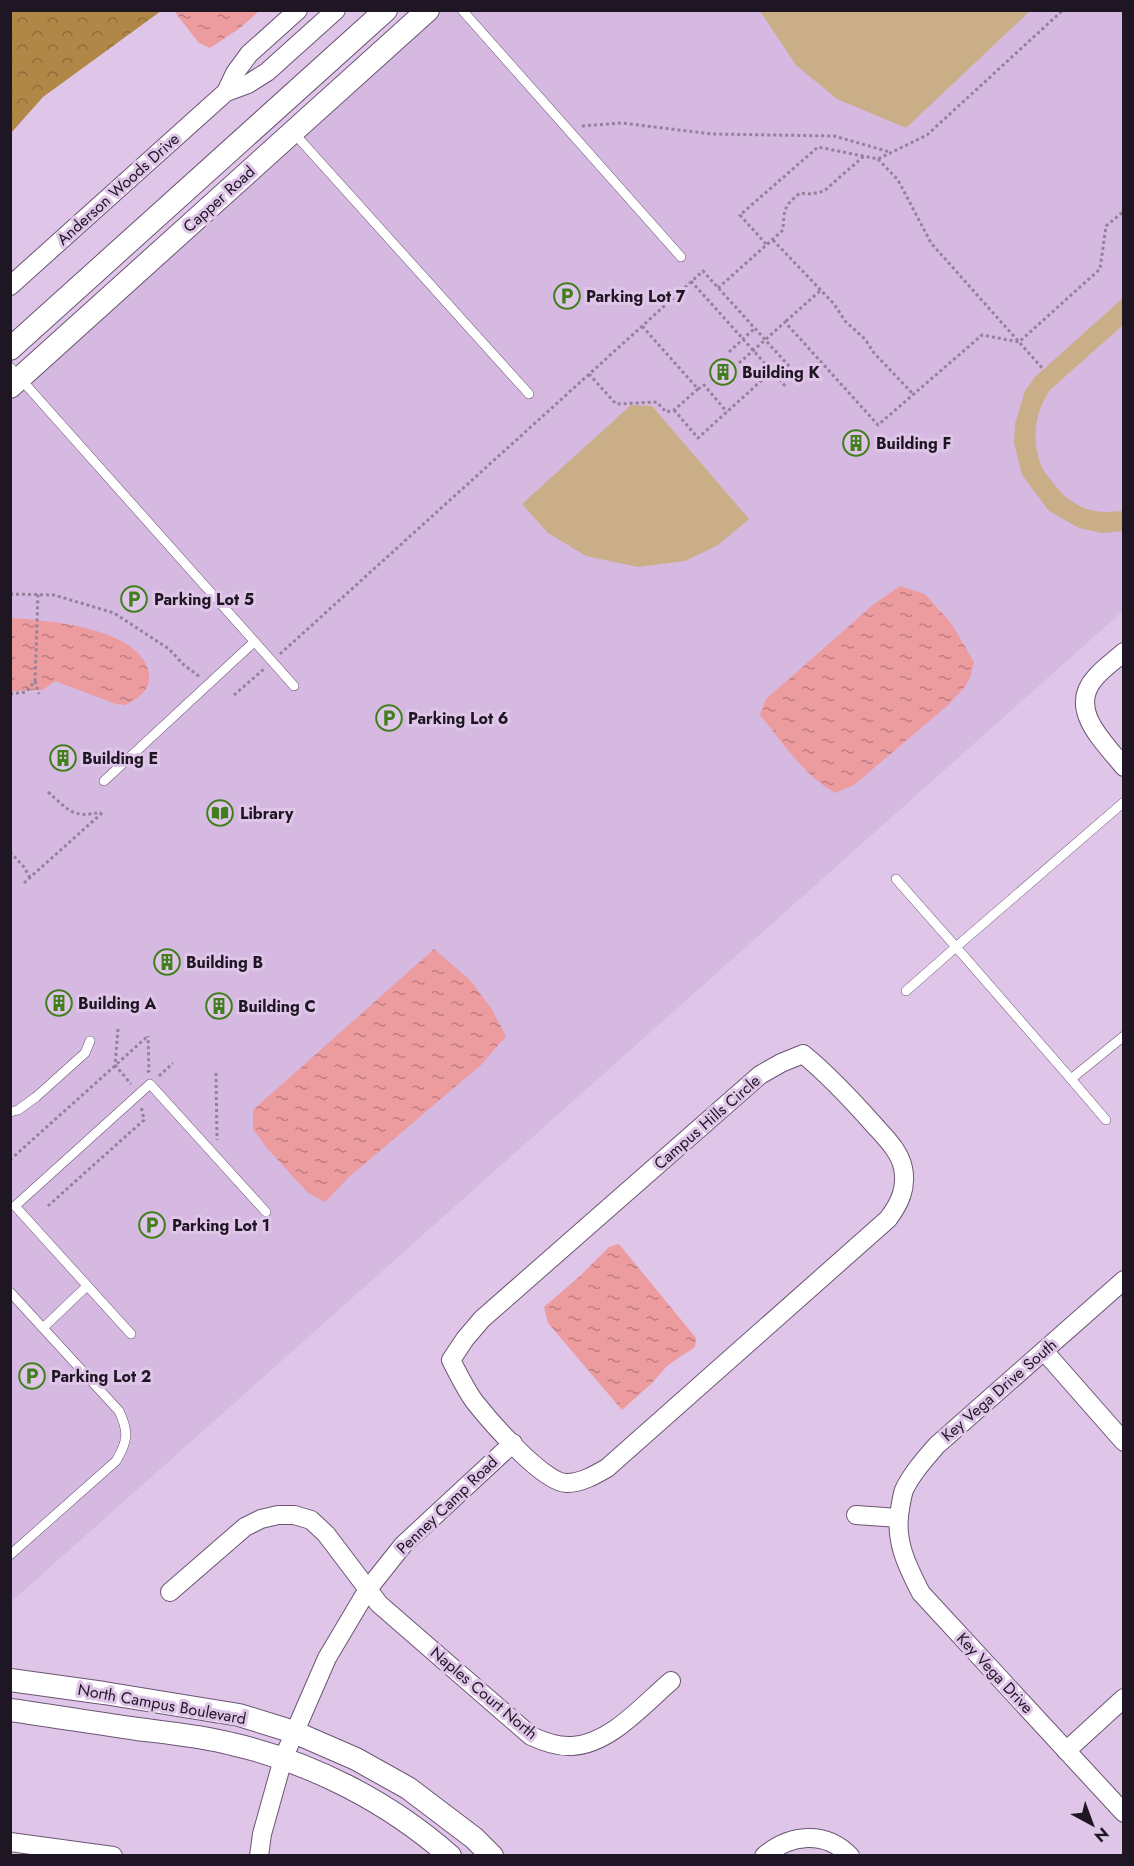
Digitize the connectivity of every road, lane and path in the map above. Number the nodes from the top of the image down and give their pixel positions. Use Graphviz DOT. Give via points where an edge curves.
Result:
graph roads {
  1 [pos="298,10"];
  2 [pos="336,10"];
  3 [pos="386,10"];
  4 [pos="428,10"];
  5 [pos="462,10"];
  6 [pos="1063,10"];
  7 [pos="225,92"];
  8 [pos="566,128"];
  9 [pos="294,132"];
  10 [pos="891,153"];
  11 [pos="864,156"];
  12 [pos="878,159"];
  13 [pos="1124,211"];
  14 [pos="773,240"];
  15 [pos="766,244"];
  16 [pos="681,257"];
  17 [pos="691,281"];
  18 [pos="10,286"];
  19 [pos="718,288"];
  20 [pos="820,291"];
  21 [pos="785,322"];
  22 [pos="642,326"];
  23 [pos="755,328"];
  24 [pos="743,339"];
  25 [pos="766,340"];
  26 [pos="1019,342"];
  27 [pos="10,349"];
  28 [pos="754,350"];
  29 [pos="729,352"];
  30 [pos="739,363"];
  31 [pos="1043,369"];
  32 [pos="772,371"];
  33 [pos="589,374"];
  34 [pos="798,376"];
  35 [pos="14,377"];
  36 [pos="786,387"];
  37 [pos="698,389"];
  38 [pos="529,394"];
  39 [pos="913,394"];
  40 [pos="674,410"];
  41 [pos="727,412"];
  42 [pos="10,594"];
  43 [pos="38,594"];
  44 [pos="254,642"];
  45 [pos="1124,652"];
  46 [pos="272,662"];
  47 [pos="35,681"];
  48 [pos="210,683"];
  49 [pos="294,686"];
  50 [pos="10,694"];
  51 [pos="39,694"];
  52 [pos="234,696"];
  53 [pos="1124,767"];
  54 [pos="104,781"];
  55 [pos="48,792"];
  56 [pos="1124,801"];
  57 [pos="10,852"];
  58 [pos="30,878"];
  59 [pos="896,879"];
  60 [pos="24,883"];
  61 [pos="956,947"];
  62 [pos="906,991"];
  63 [pos="148,1036"];
  64 [pos="1124,1036"];
  65 [pos="90,1041"];
  66 [pos="173,1063"];
  67 [pos="216,1073"];
  68 [pos="1071,1079"];
  69 [pos="150,1084"];
  70 [pos="10,1112"];
  71 [pos="1106,1120"];
  72 [pos="218,1158"];
  73 [pos="10,1160"];
  74 [pos="266,1212"];
  75 [pos="1124,1280"];
  76 [pos="87,1286"];
  77 [pos="10,1292"];
  78 [pos="43,1328"];
  79 [pos="131,1334"];
  80 [pos="1044,1351"];
  81 [pos="1124,1442"];
  82 [pos="513,1443"];
  83 [pos="856,1515"];
  84 [pos="898,1518"];
  85 [pos="10,1555"];
  86 [pos="368,1589"];
  87 [pos="170,1592"];
  88 [pos="10,1680"];
  89 [pos="671,1681"];
  90 [pos="1124,1698"];
  91 [pos="10,1710"];
  92 [pos="294,1732"];
  93 [pos="1066,1751"];
  94 [pos="283,1759"];
  95 [pos="1124,1813"];
  96 [pos="10,1842"];
  97 [pos="113,1856"];
  98 [pos="259,1856"];
  99 [pos="450,1856"];
  100 [pos="492,1856"];
  101 [pos="764,1856"];
  102 [pos="850,1856"];
  1 -- 7 [label="street, Anderson Woods Drive" via="249,54"];
  2 -- 7 [label="street, Anderson Woods Drive" via="267,72"];
  3 -- 27 [label="street, Capper Road"];
  4 -- 9 [label="street, Capper Road"];
  5 -- 8 [label="lane"];
  6 -- 10 [label="path" via="927,135"];
  7 -- 18 [label="street, Anderson Woods Drive"];
  8 -- 10 [label="path" via="622,123 712,134 834,136"];
  8 -- 16 [label="lane"];
  9 -- 35 [label="street, Capper Road"];
  9 -- 38 [label="lane"];
  10 -- 12 [label="path"];
  11 -- 12 [label="path"];
  11 -- 14 [label="path" via="824,191 800,193 788,204 783,230"];
  11 -- 15 [label="path" via="818,147 740,215"];
  12 -- 26 [label="path" via="897,180 931,243"];
  13 -- 26 [label="path" via="1106,226 1100,269"];
  14 -- 15 [label="path"];
  14 -- 20 [label="path"];
  15 -- 19 [label="path"];
  17 -- 19 [label="path" via="703,271"];
  17 -- 22 [label="path"];
  17 -- 24 [label="path"];
  19 -- 23 [label="path"];
  20 -- 21 [label="path"];
  20 -- 39 [label="path"];
  21 -- 25 [label="path"];
  21 -- 39 [label="path" via="878,425"];
  22 -- 33 [label="path"];
  22 -- 37 [label="path"];
  23 -- 24 [label="path"];
  23 -- 25 [label="path"];
  24 -- 28 [label="path"];
  24 -- 29 [label="path"];
  25 -- 28 [label="path"];
  25 -- 34 [label="path"];
  26 -- 31 [label="path"];
  26 -- 39 [label="path" via="982,335"];
  28 -- 30 [label="path"];
  28 -- 32 [label="path"];
  32 -- 36 [label="path"];
  32 -- 41 [label="path"];
  33 -- 40 [label="path" via="616,404 657,402 666,412"];
  33 -- 46 [label="path"];
  35 -- 44 [label="lane"];
  37 -- 40 [label="path"];
  37 -- 41 [label="path" via="704,385"];
  40 -- 41 [label="path" via="698,438"];
  42 -- 43 [label="path"];
  43 -- 47 [label="path"];
  43 -- 48 [label="path" via="114,612"];
  44 -- 46 [label="lane"];
  44 -- 48 [label="lane"];
  45 -- 53 [label="street" via="1095,678 1085,699 1090,724"];
  46 -- 49 [label="lane"];
  46 -- 52 [label="path"];
  47 -- 50 [label="path" via="26,692"];
  47 -- 51 [label="path"];
  48 -- 54 [label="lane"];
  55 -- 58 [label="path" via="74,814 103,812"];
  56 -- 61 [label="lane"];
  57 -- 58 [label="path"];
  58 -- 60 [label="path"];
  59 -- 61 [label="lane"];
  61 -- 62 [label="lane"];
  61 -- 68 [label="lane"];
  63 -- 73 [label="path"];
  64 -- 68 [label="lane"];
  65 -- 70 [label="lane" via="85,1053 44,1090"];
  66 -- 69 [label="path"];
  67 -- 72 [label="path"];
  68 -- 71 [label="lane"];
  69 -- 72 [label="lane"];
  69 -- 76 [label="lane" via="15,1206"];
  72 -- 74 [label="lane"];
  75 -- 80 [label="street, Key Vega Drive South"];
  76 -- 78 [label="lane"];
  76 -- 79 [label="lane"];
  77 -- 78 [label="lane"];
  78 -- 85 [label="lane" via="119,1411 127,1428 125,1446 116,1461"];
  80 -- 81 [label="street"];
  80 -- 84 [label="street, Key Vega Drive South" via="937,1444 903,1492"];
  82 -- 82 [label="street, Campus Hills Circle" via="529,1461 566,1484 606,1468 888,1220 899,1204 904,1185 903,1166 893,1146 841,1087 803,1054 760,1075 482,1319 465,1339 451,1360 475,1401"];
  82 -- 86 [label="street, Penney Camp Road" via="403,1545"];
  83 -- 84 [label="street"];
  84 -- 93 [label="street, Key Vega Drive" via="902,1551 921,1593"];
  86 -- 87 [label="street, Naples Court North" via="311,1520 278,1515 245,1527"];
  86 -- 89 [label="street, Naples Court North" via="379,1604 514,1722 547,1743 570,1747 592,1743 612,1732"];
  86 -- 92 [label="street, Penney Camp Road" via="327,1658"];
  88 -- 92 [label="street, North Campus Boulevard" via="239,1715"];
  90 -- 93 [label="street"];
  91 -- 94 [label="street, North Campus Boulevard" via="197,1737"];
  92 -- 94 [label="street, Penney Camp Road"];
  92 -- 100 [label="street, North Campus Boulevard" via="408,1788"];
  93 -- 95 [label="street, Key Vega Drive"];
  94 -- 98 [label="street, Penney Camp Road"];
  94 -- 99 [label="street, North Campus Boulevard" via="339,1782 408,1823"];
  96 -- 97 [label="street"];
  101 -- 102 [label="street" via="789,1840 808,1837 842,1847"];
}
